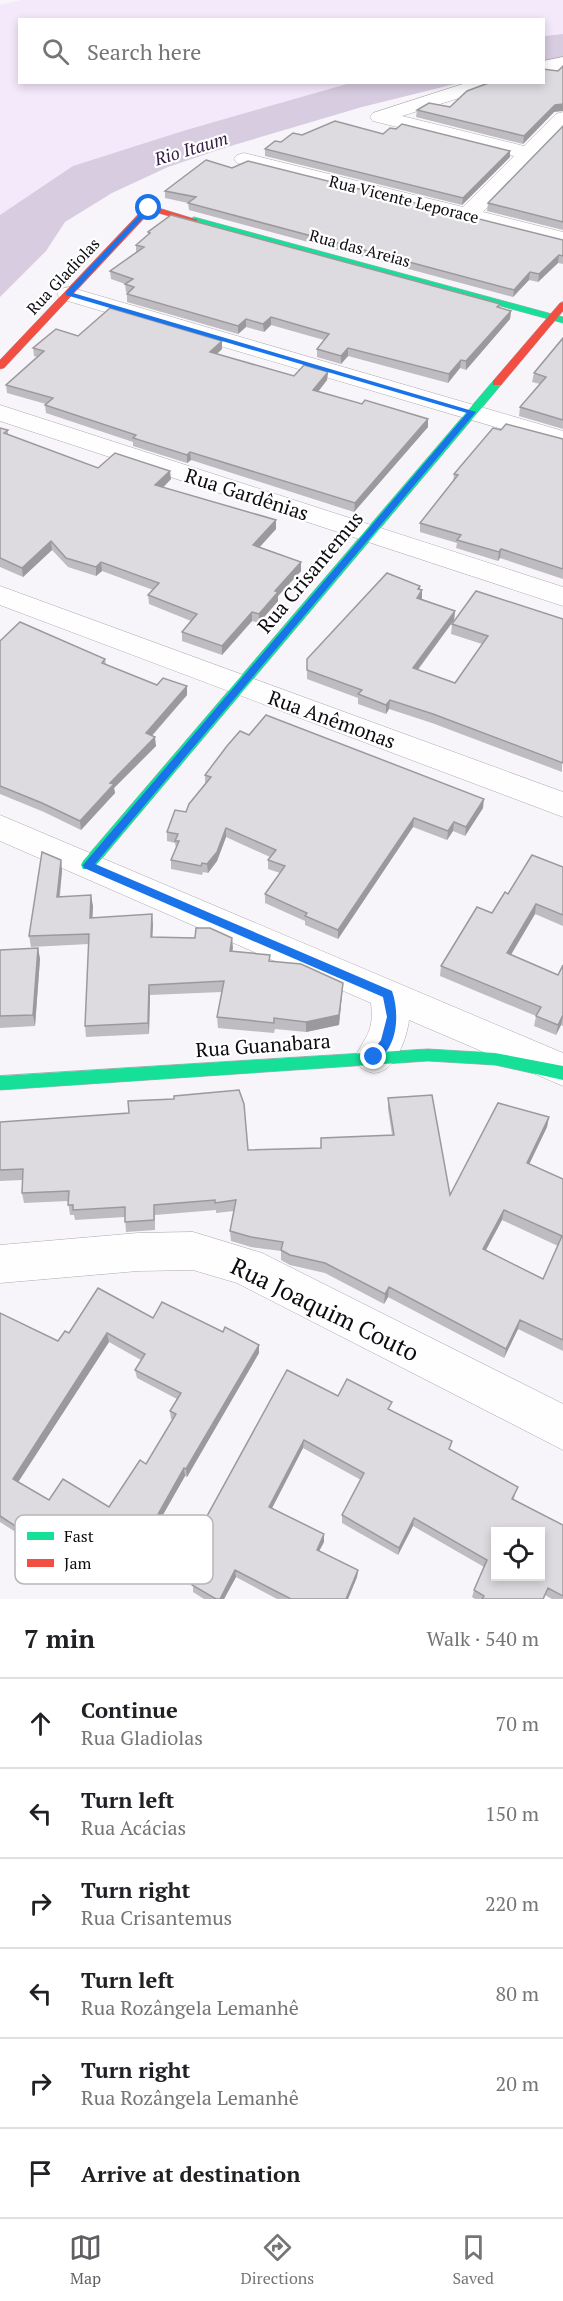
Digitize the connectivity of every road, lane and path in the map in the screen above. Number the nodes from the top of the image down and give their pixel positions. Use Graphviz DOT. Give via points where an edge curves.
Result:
graph roads {
  1 [pos="563,63"];
  2 [pos="545,67"];
  3 [pos="484,84"];
  4 [pos="563,118"];
  5 [pos="528,153"];
  6 [pos="244,159"];
  7 [pos="149,208"];
  8 [pos="468,215"];
  9 [pos="563,239"];
  10 [pos="69,294"];
  11 [pos="563,305"];
  12 [pos="558,318"];
  13 [pos="0,366"];
  14 [pos="472,412"];
  15 [pos="0,413"];
  16 [pos="563,439"];
  17 [pos="369,534"];
  18 [pos="0,595"];
  19 [pos="563,597"];
  20 [pos="241,685"];
  21 [pos="563,805"];
  22 [pos="0,827"];
  23 [pos="45,847"];
  24 [pos="0,849"];
  25 [pos="88,865"];
  26 [pos="388,994"];
  27 [pos="374,1057"];
  28 [pos="563,1071"];
  29 [pos="0,1083"];
  30 [pos="0,1264"];
  31 [pos="563,1428"];
  1 -- 2 [label="street"];
  3 -- 5 [label="street" via="380,117"];
  4 -- 5 [label="street"];
  5 -- 8 [label="street"];
  6 -- 8 [label="street, Rua Vicente Leporace"];
  7 -- 10 [label="street, Rua Gladiolas"];
  7 -- 12 [label="street, Rua das Areias"];
  8 -- 9 [label="street, Rua Vicente Leporace"];
  10 -- 13 [label="street, Rua Gladiolas"];
  10 -- 14 [label="street"];
  11 -- 12 [label="street, Rua Crisantemus"];
  12 -- 14 [label="street, Rua Crisantemus"];
  14 -- 16 [label="street"];
  14 -- 17 [label="street, Rua Crisantemus"];
  15 -- 17 [label="street, Rua Gardênias"];
  17 -- 19 [label="street, Rua Gardênias"];
  17 -- 20 [label="street, Rua Crisantemus"];
  18 -- 20 [label="street, Rua Anêmonas"];
  20 -- 21 [label="street, Rua Anêmonas"];
  20 -- 25 [label="street, Rua Crisantemus"];
  22 -- 23 [label="street"];
  23 -- 24 [label="street"];
  23 -- 25 [label="street"];
  25 -- 26 [label="street"];
  26 -- 27 [label="street" via="392,1017 386,1042"];
  26 -- 28 [label="street"];
  27 -- 28 [label="street, Rua Guanabara" via="462,1056"];
  27 -- 29 [label="street, Rua Guanabara"];
  30 -- 31 [label="street, Rua Joaquim Couto" via="193,1251 247,1267"];
}
